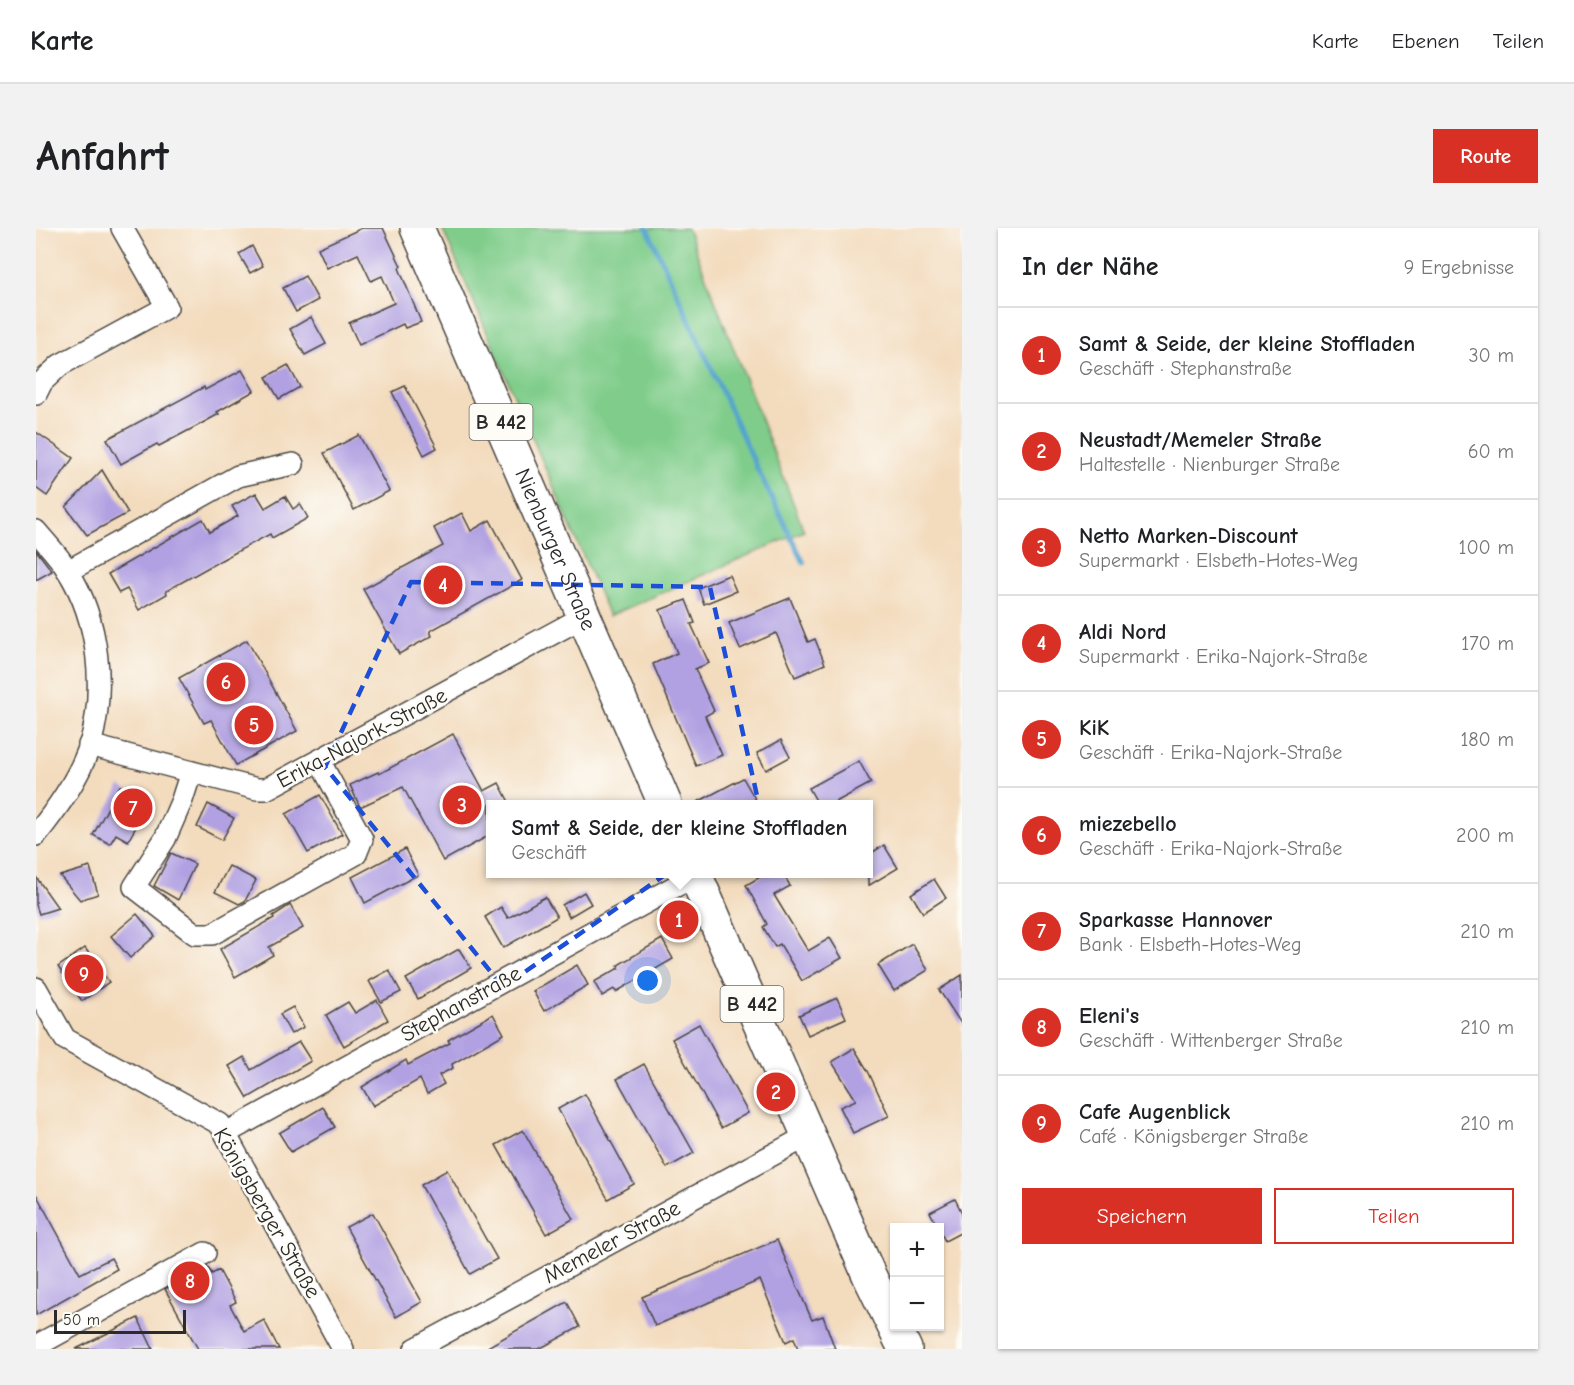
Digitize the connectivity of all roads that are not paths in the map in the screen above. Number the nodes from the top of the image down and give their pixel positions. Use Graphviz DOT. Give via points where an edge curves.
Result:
graph roads {
  1 [pos="122,228"];
  2 [pos="417,228"];
  3 [pos="36,394"];
  4 [pos="293,464"];
  5 [pos="36,531"];
  6 [pos="68,571"];
  7 [pos="585,616"];
  8 [pos="90,745"];
  9 [pos="320,762"];
  10 [pos="191,772"];
  11 [pos="663,800"];
  12 [pos="36,836"];
  13 [pos="688,878"];
  14 [pos="697,878"];
  15 [pos="38,994"];
  16 [pos="226,1133"];
  17 [pos="809,1135"];
  18 [pos="205,1254"];
  19 [pos="36,1346"];
  20 [pos="343,1349"];
  21 [pos="415,1349"];
  22 [pos="905,1349"];
  1 -- 3 [label="street" via="167,307 60,365 42,382"];
  2 -- 7 [label="main road, Nienburger Straße / B 442"];
  4 -- 6 [label="street" via="238,476"];
  5 -- 6 [label="street"];
  6 -- 8 [label="street" via="93,633 98,692"];
  7 -- 9 [label="street, Erika-Najork-Straße"];
  7 -- 11 [label="main road, Nienburger Straße / B 442"];
  8 -- 10 [label="street, Erika-Najork-Straße"];
  8 -- 12 [label="street" via="57,809"];
  9 -- 10 [label="street, Erika-Najork-Straße" via="267,789"];
  9 -- 10 [label="street" via="362,839 356,854 212,934 195,934 134,887 165,839"];
  13 -- 16 [label="street, Stephanstraße"];
  14 -- 17 [label="main road, B 442"];
  15 -- 16 [label="street, Königsberger Straße" via="65,1039 220,1124"];
  16 -- 20 [label="street, Königsberger Straße"];
  17 -- 21 [label="street, Memeler Straße"];
  17 -- 22 [label="main road, B 442"];
  18 -- 19 [label="street"];
}
